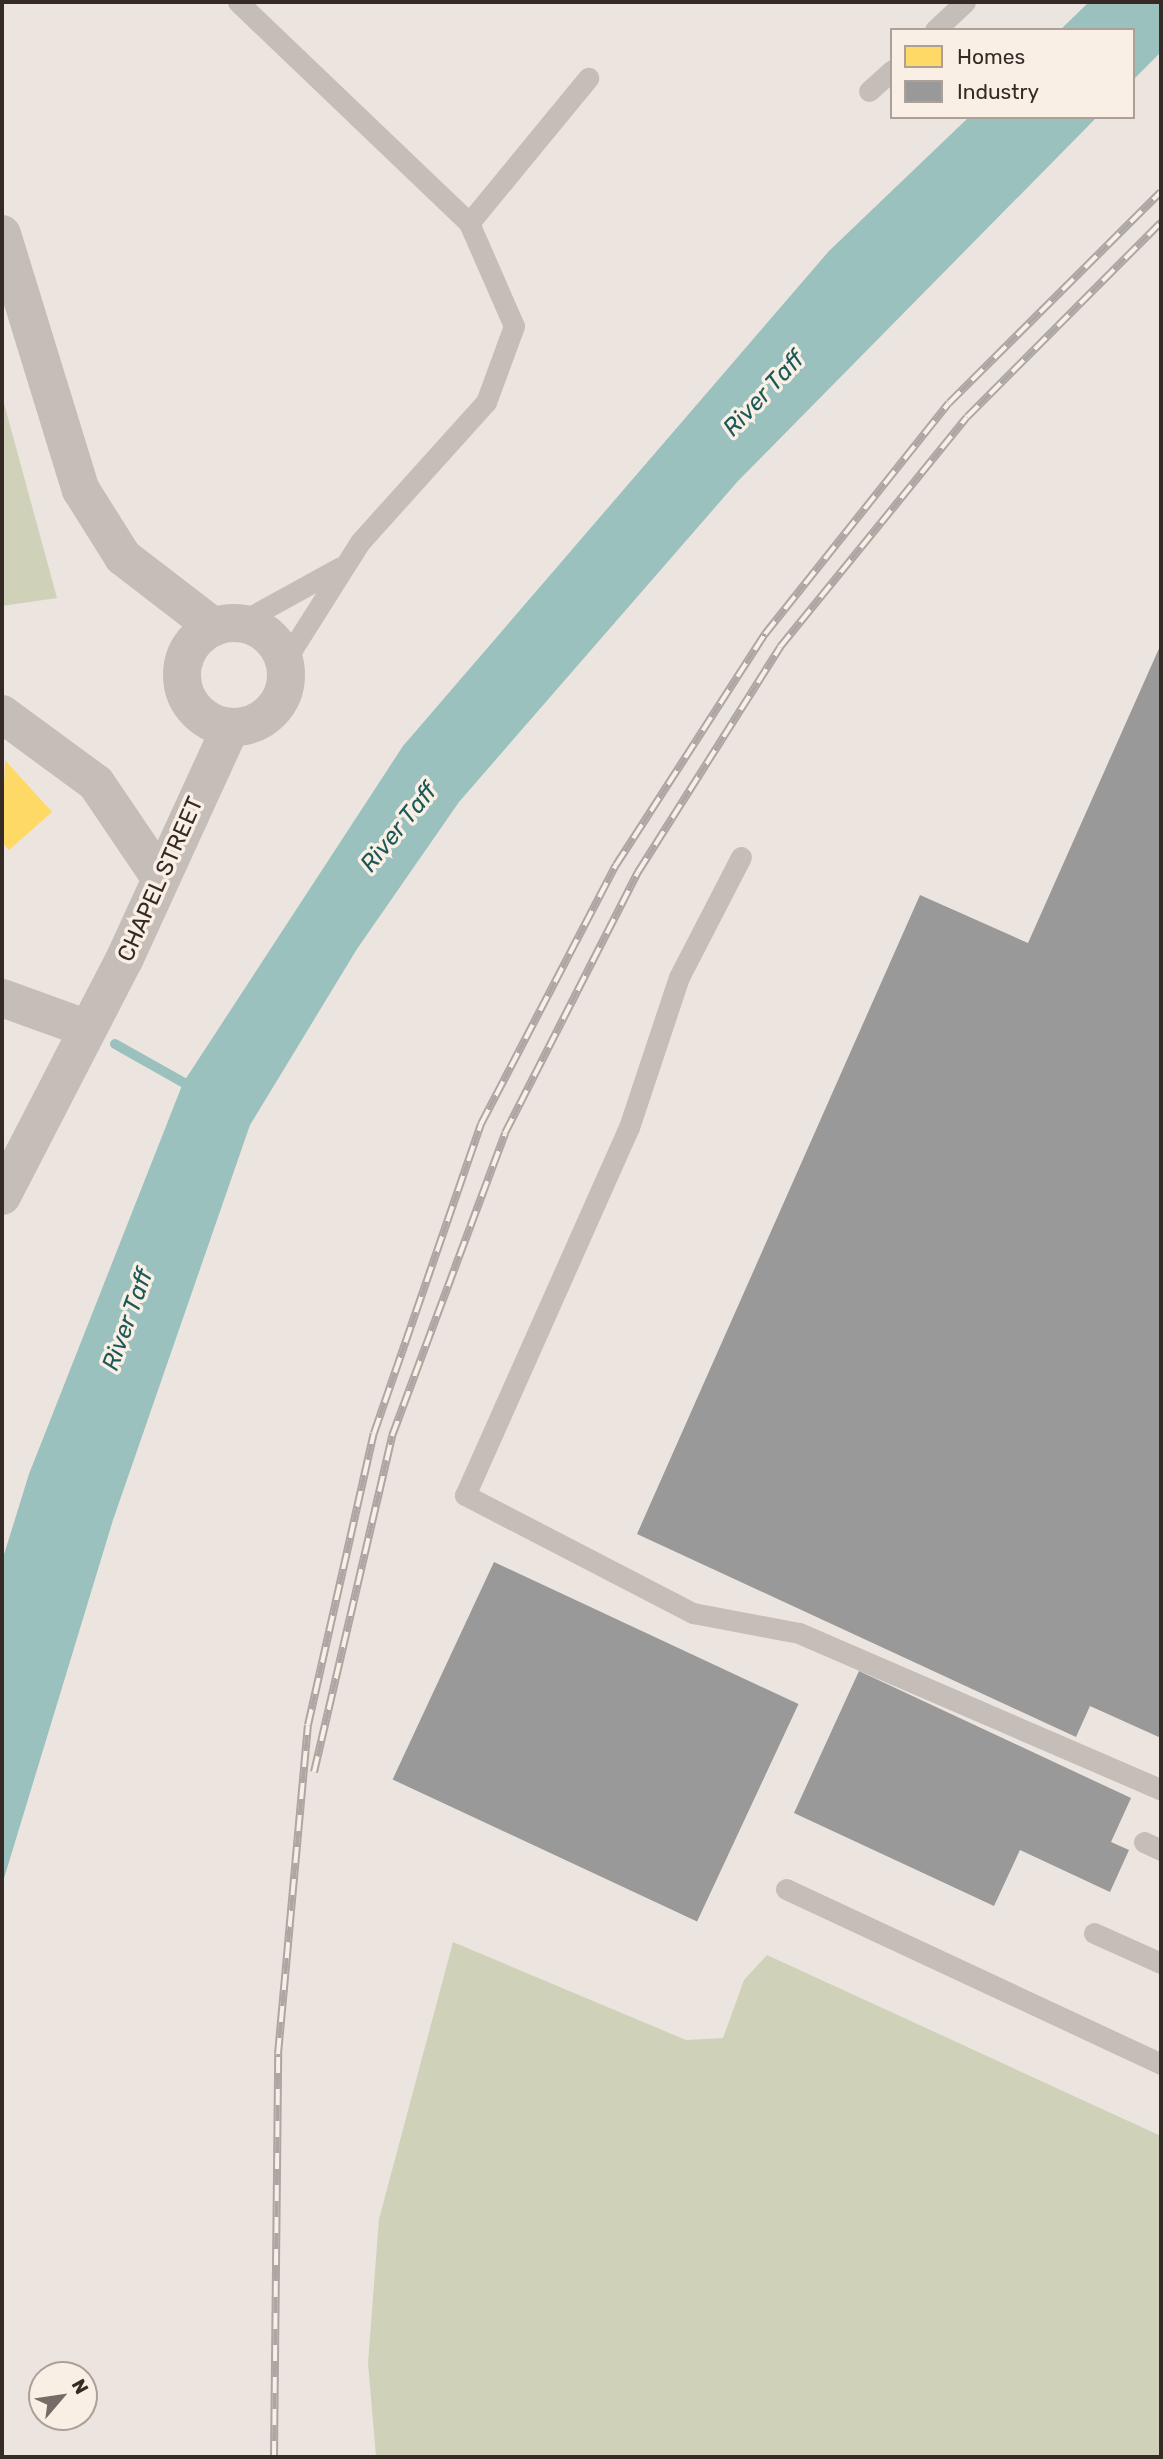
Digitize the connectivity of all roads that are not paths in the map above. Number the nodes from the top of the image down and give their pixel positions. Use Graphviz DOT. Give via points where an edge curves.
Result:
graph roads {
  1 [pos="238,2"];
  2 [pos="965,2"];
  3 [pos="937,28"];
  4 [pos="890,72"];
  5 [pos="588,78"];
  6 [pos="869,91"];
  7 [pos="469,223"];
  8 [pos="2,234"];
  9 [pos="341,567"];
  10 [pos="227,625"];
  11 [pos="285,662"];
  12 [pos="2,713"];
  13 [pos="230,727"];
  14 [pos="741,857"];
  15 [pos="159,876"];
  16 [pos="2,998"];
  17 [pos="88,1030"];
  18 [pos="2,1196"];
  19 [pos="1161,1790"];
  20 [pos="786,1889"];
  21 [pos="1094,1933"];
  22 [pos="1161,1963"];
  23 [pos="1161,2064"];
  1 -- 7 [label="lane"];
  2 -- 3 [label="lane"];
  4 -- 6 [label="lane"];
  5 -- 7 [label="lane"];
  7 -- 9 [label="lane" via="514,326 486,402 422,467"];
  8 -- 10 [label="street" via="80,491 123,558"];
  9 -- 10 [label="lane"];
  9 -- 11 [label="lane"];
  10 -- 11 [label="street" via="272,638"];
  10 -- 13 [label="street" via="190,646 181,682 198,713"];
  11 -- 13 [label="street" via="285,688 277,705 248,726"];
  12 -- 15 [label="street" via="96,783"];
  13 -- 15 [label="street, CHAPEL STREET"];
  14 -- 19 [label="lane" via="679,977 629,1127 465,1495 693,1612 799,1633"];
  15 -- 17 [label="street, CHAPEL STREET"];
  16 -- 17 [label="street"];
  17 -- 18 [label="street, CHAPEL STREET"];
  20 -- 23 [label="lane"];
  21 -- 22 [label="lane"];
}
